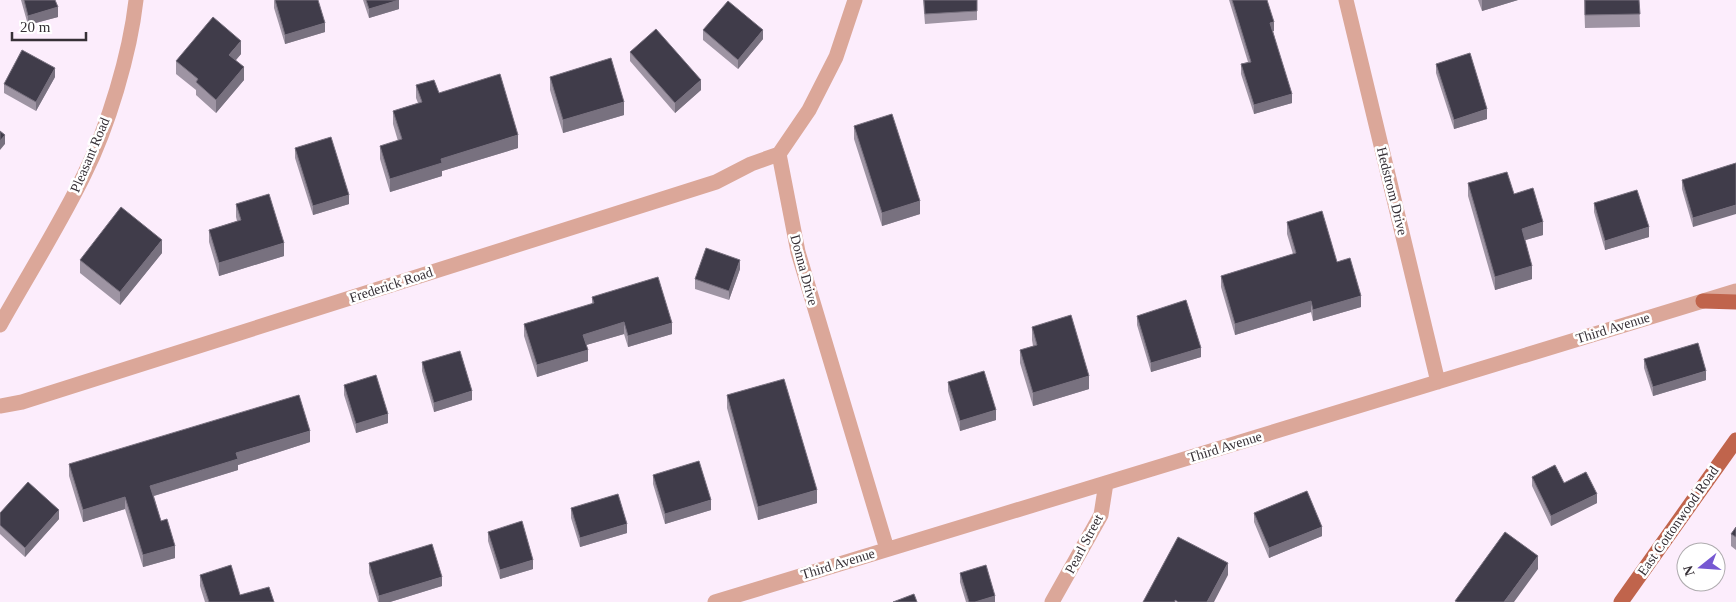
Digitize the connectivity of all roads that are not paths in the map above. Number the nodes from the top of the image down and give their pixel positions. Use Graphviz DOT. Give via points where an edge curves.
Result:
graph roads {
  1 [pos="136,0"];
  2 [pos="855,0"];
  3 [pos="1346,0"];
  4 [pos="779,154"];
  5 [pos="1736,291"];
  6 [pos="1702,301"];
  7 [pos="1736,302"];
  8 [pos="0,325"];
  9 [pos="1438,382"];
  10 [pos="0,406"];
  11 [pos="1736,440"];
  12 [pos="1106,483"];
  13 [pos="887,550"];
  14 [pos="714,602"];
  15 [pos="1052,602"];
  16 [pos="1621,602"];
  1 -- 8 [label="street, Pleasant Road" via="134,22 114,97 85,174"];
  2 -- 4 [label="street" via="836,56 809,110"];
  3 -- 9 [label="street, Hedstrom Drive"];
  4 -- 10 [label="street, Frederick Road" via="716,182 22,402"];
  4 -- 13 [label="street, Donna Drive" via="798,252"];
  5 -- 6 [label="street, Third Avenue"];
  6 -- 7 [label="main road"];
  6 -- 9 [label="street, Third Avenue"];
  9 -- 12 [label="street, Third Avenue"];
  11 -- 16 [label="main road, East Cottonwood Road"];
  12 -- 13 [label="street, Third Avenue"];
  12 -- 15 [label="street, Pearl Street" via="1101,515"];
  13 -- 14 [label="street, Third Avenue"];
}
